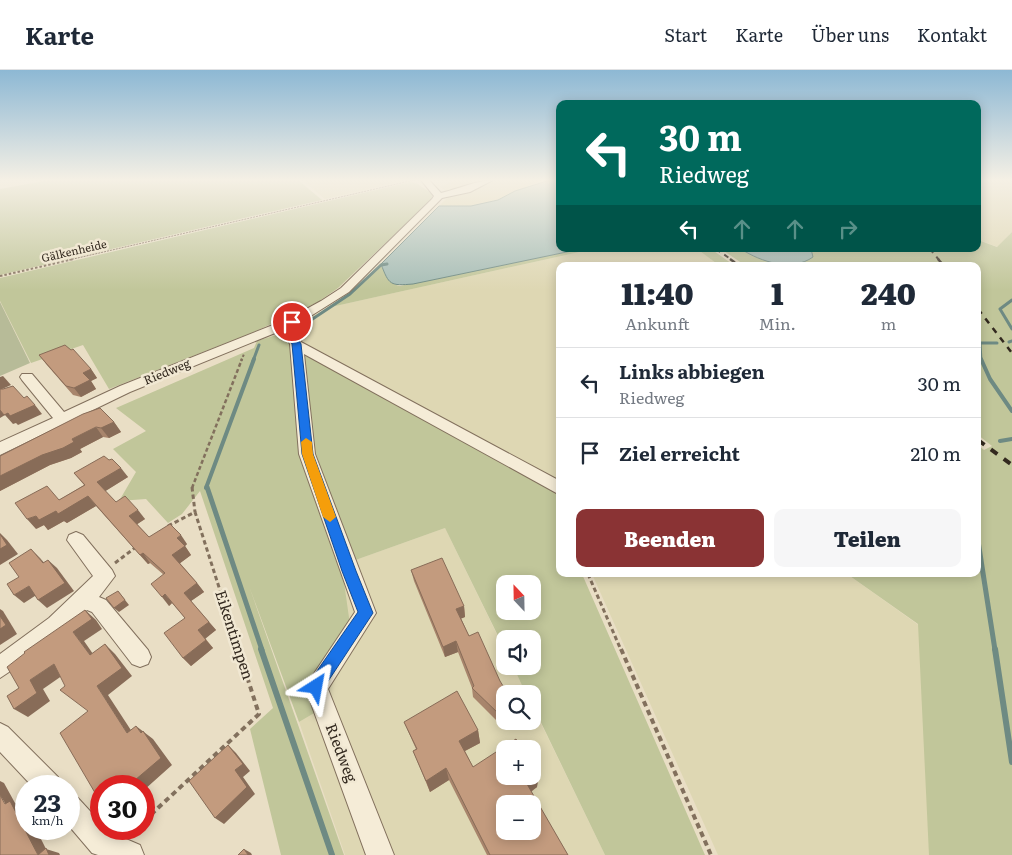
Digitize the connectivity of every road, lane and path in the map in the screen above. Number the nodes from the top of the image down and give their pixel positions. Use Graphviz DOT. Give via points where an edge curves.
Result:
graph roads {
  1 [pos="257,217"];
  2 [pos="419,217"];
  3 [pos="0,276"];
  4 [pos="289,332"];
  5 [pos="250,339"];
  6 [pos="14,390"];
  7 [pos="61,418"];
  8 [pos="0,449"];
  9 [pos="556,487"];
  10 [pos="195,512"];
  11 [pos="160,532"];
  12 [pos="76,540"];
  13 [pos="143,542"];
  14 [pos="105,576"];
  15 [pos="589,577"];
  16 [pos="85,600"];
  17 [pos="140,657"];
  18 [pos="0,667"];
  19 [pos="0,735"];
  20 [pos="38,775"];
  21 [pos="155,812"];
  22 [pos="80,820"];
  23 [pos="130,855"];
  24 [pos="380,855"];
  25 [pos="711,855"];
  1 -- 3 [label="path, Gälkenheide"];
  2 -- 4 [label="street, Riedweg" via="345,290"];
  4 -- 5 [label="street, Riedweg"];
  4 -- 9 [label="street"];
  4 -- 24 [label="street, Riedweg" via="308,454 366,613 316,687"];
  5 -- 7 [label="street, Riedweg"];
  5 -- 10 [label="path" via="192,486"];
  6 -- 7 [label="street" via="29,381"];
  7 -- 8 [label="street, Riedweg"];
  10 -- 11 [label="path"];
  10 -- 21 [label="path, Eikentimpen" via="259,714"];
  12 -- 14 [label="street"];
  13 -- 14 [label="path" via="118,558"];
  14 -- 16 [label="street"];
  15 -- 25 [label="path"];
  16 -- 17 [label="street" via="100,606"];
  16 -- 18 [label="street"];
  19 -- 20 [label="street"];
  22 -- 23 [label="street" via="102,843"];
}
